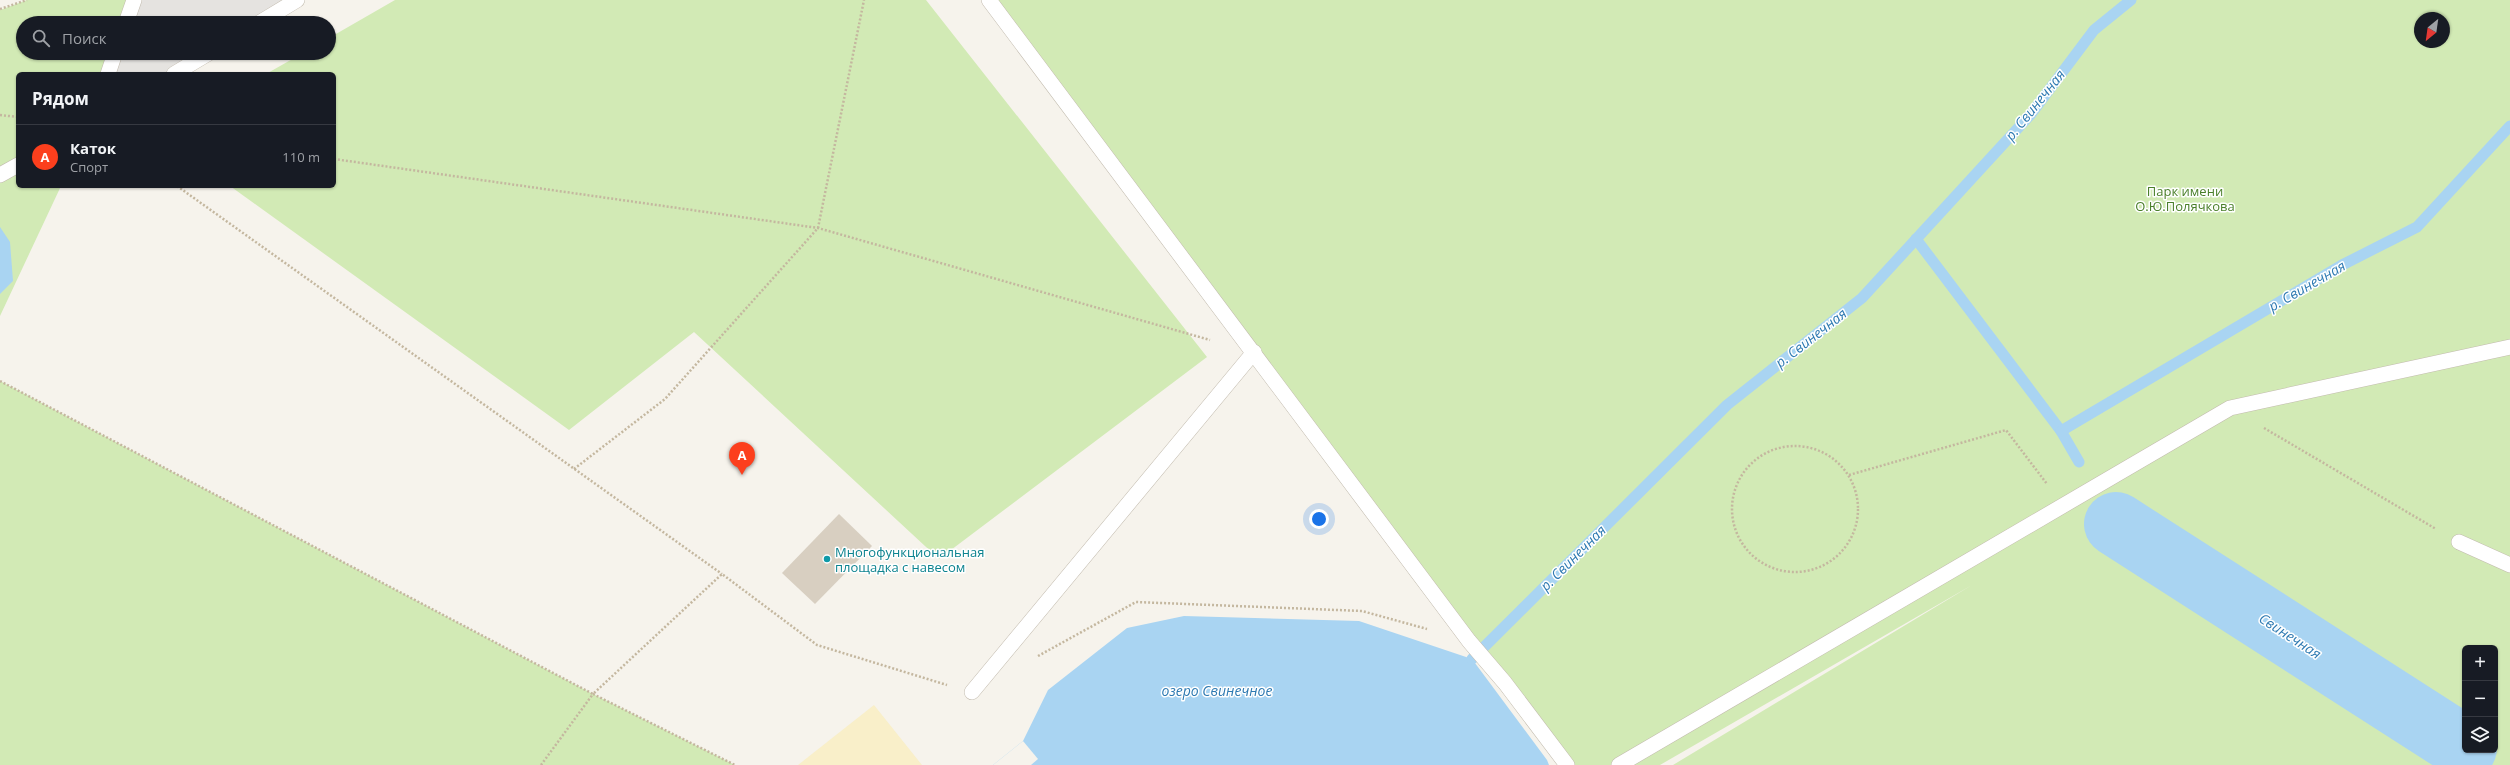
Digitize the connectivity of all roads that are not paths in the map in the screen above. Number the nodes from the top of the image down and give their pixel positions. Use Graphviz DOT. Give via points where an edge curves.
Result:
graph roads {
  1 [pos="134,0"];
  2 [pos="297,0"];
  3 [pos="989,0"];
  4 [pos="128,16"];
  5 [pos="271,16"];
  6 [pos="113,60"];
  7 [pos="197,60"];
  8 [pos="109,72"];
  9 [pos="177,72"];
  10 [pos="16,166"];
  11 [pos="0,175"];
  12 [pos="2510,348"];
  13 [pos="1254,352"];
  14 [pos="2459,542"];
  15 [pos="2510,565"];
  16 [pos="972,692"];
  17 [pos="1567,765"];
  18 [pos="1619,765"];
  1 -- 4 [label="lane"];
  2 -- 5 [label="lane"];
  3 -- 13 [label="lane"];
  6 -- 8 [label="lane"];
  7 -- 9 [label="lane"];
  10 -- 11 [label="lane"];
  12 -- 18 [label="lane" via="2230,408"];
  13 -- 16 [label="lane"];
  13 -- 17 [label="lane" via="1469,641 1505,683"];
  14 -- 15 [label="lane"];
}
